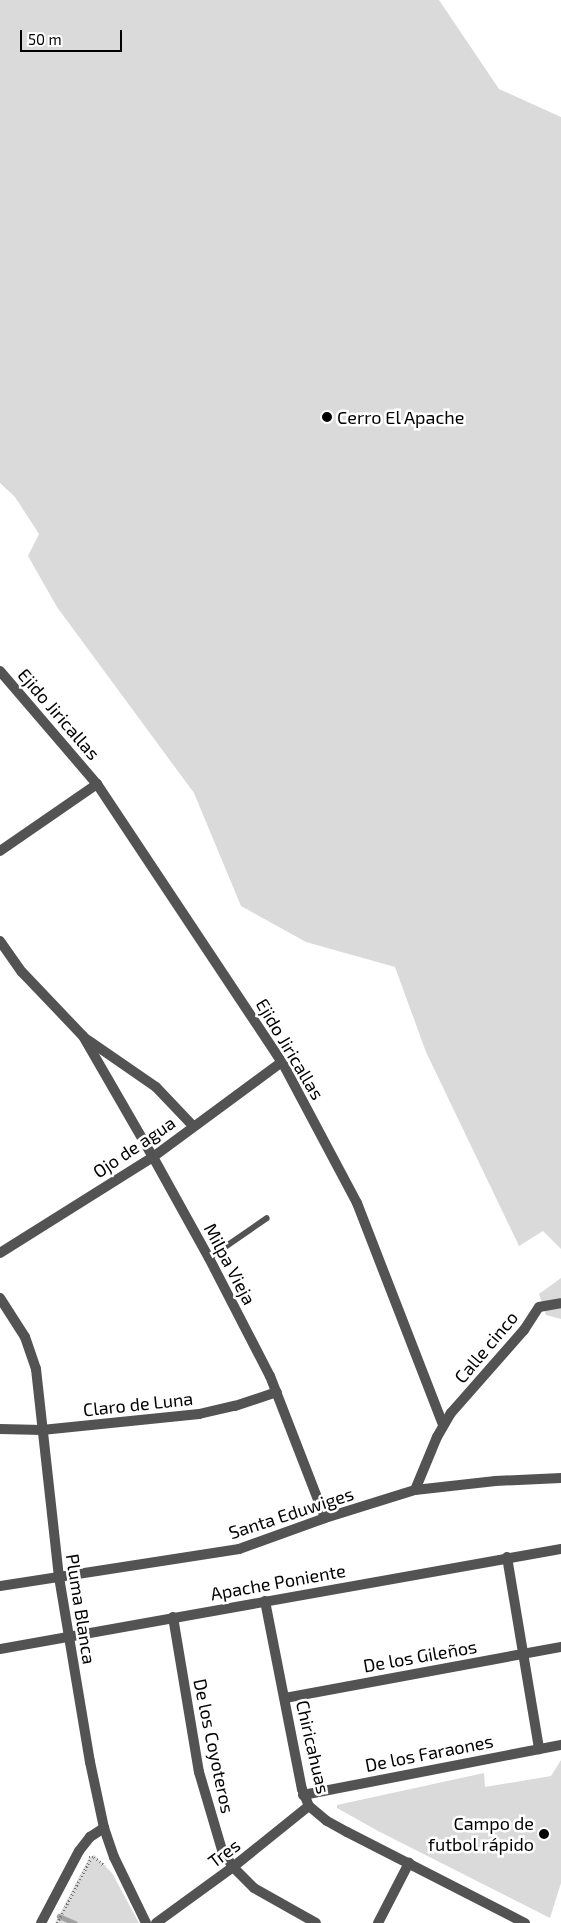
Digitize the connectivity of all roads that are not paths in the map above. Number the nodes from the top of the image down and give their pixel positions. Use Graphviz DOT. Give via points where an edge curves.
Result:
graph roads {
  1 [pos="0,671"];
  2 [pos="97,784"];
  3 [pos="0,851"];
  4 [pos="0,941"];
  5 [pos="83,1036"];
  6 [pos="282,1062"];
  7 [pos="193,1126"];
  8 [pos="153,1157"];
  9 [pos="267,1218"];
  10 [pos="0,1254"];
  11 [pos="209,1258"];
  12 [pos="0,1298"];
  13 [pos="561,1303"];
  14 [pos="277,1392"];
  15 [pos="444,1424"];
  16 [pos="0,1429"];
  17 [pos="42,1430"];
  18 [pos="561,1478"];
  19 [pos="415,1490"];
  20 [pos="324,1518"];
  21 [pos="561,1549"];
  22 [pos="507,1557"];
  23 [pos="59,1577"];
  24 [pos="0,1586"];
  25 [pos="265,1602"];
  26 [pos="173,1617"];
  27 [pos="68,1636"];
  28 [pos="561,1647"];
  29 [pos="0,1649"];
  30 [pos="524,1653"];
  31 [pos="285,1698"];
  32 [pos="561,1745"];
  33 [pos="539,1749"];
  34 [pos="303,1795"];
  35 [pos="309,1806"];
  36 [pos="104,1828"];
  37 [pos="409,1863"];
  38 [pos="233,1867"];
  39 [pos="41,1923"];
  40 [pos="146,1923"];
  41 [pos="156,1923"];
  42 [pos="316,1923"];
  43 [pos="378,1923"];
  44 [pos="525,1923"];
  1 -- 2 [label="street, Ejido Jiricallas"];
  2 -- 3 [label="street"];
  2 -- 6 [label="street, Ejido Jiricallas"];
  4 -- 5 [label="street, Milpa Vieja" via="22,972"];
  5 -- 7 [label="street, Milpa Vieja" via="156,1087"];
  5 -- 8 [label="street, Milpa Vieja"];
  6 -- 7 [label="street, Ojo de agua"];
  6 -- 15 [label="street, Ejido Jiricallas" via="357,1203"];
  7 -- 8 [label="street, Ojo de agua"];
  8 -- 10 [label="street, Ojo de agua"];
  8 -- 11 [label="street, Milpa Vieja"];
  9 -- 11 [label="lane"];
  11 -- 14 [label="street, Milpa Vieja"];
  12 -- 17 [label="street, Pluma Blanca" via="18,1323 31,1352 36,1369"];
  13 -- 15 [label="street, Calle cinco" via="539,1307 524,1330"];
  14 -- 17 [label="street, Claro de Luna" via="199,1414"];
  14 -- 20 [label="street, Milpa Vieja"];
  15 -- 19 [label="street"];
  16 -- 17 [label="street, Claro de Luna"];
  17 -- 23 [label="street, Pluma Blanca"];
  18 -- 19 [label="street, Santa Eduwiges"];
  19 -- 20 [label="street, Santa Eduwiges"];
  20 -- 23 [label="street, Santa Eduwiges" via="239,1549"];
  21 -- 22 [label="street, Apache Poniente"];
  22 -- 25 [label="street, Apache Poniente"];
  22 -- 30 [label="street"];
  23 -- 24 [label="street, Santa Eduwiges"];
  23 -- 27 [label="street, Pluma Blanca"];
  25 -- 26 [label="street, Apache Poniente"];
  25 -- 31 [label="street, Chiricahuas"];
  26 -- 27 [label="street, Apache Poniente"];
  26 -- 38 [label="street, De los Coyoteros" via="200,1772 222,1850"];
  27 -- 29 [label="street, Apache Poniente"];
  27 -- 36 [label="street, Pluma Blanca"];
  28 -- 30 [label="street, De los Gileños"];
  30 -- 31 [label="street, De los Gileños"];
  30 -- 33 [label="street"];
  31 -- 34 [label="street, Chiricahuas"];
  32 -- 33 [label="street, De los Faraones"];
  33 -- 34 [label="street, De los Faraones"];
  34 -- 35 [label="street, Chiricahuas"];
  35 -- 37 [label="street, Chiricahuas" via="327,1821"];
  35 -- 38 [label="street, Tres"];
  36 -- 39 [label="street" via="90,1837 79,1851"];
  36 -- 40 [label="street, Pluma Blanca" via="127,1887"];
  37 -- 43 [label="street"];
  37 -- 44 [label="street, Chiricahuas"];
  38 -- 41 [label="street, Tres"];
  38 -- 42 [label="street, De los Coyoteros" via="254,1888"];
}
